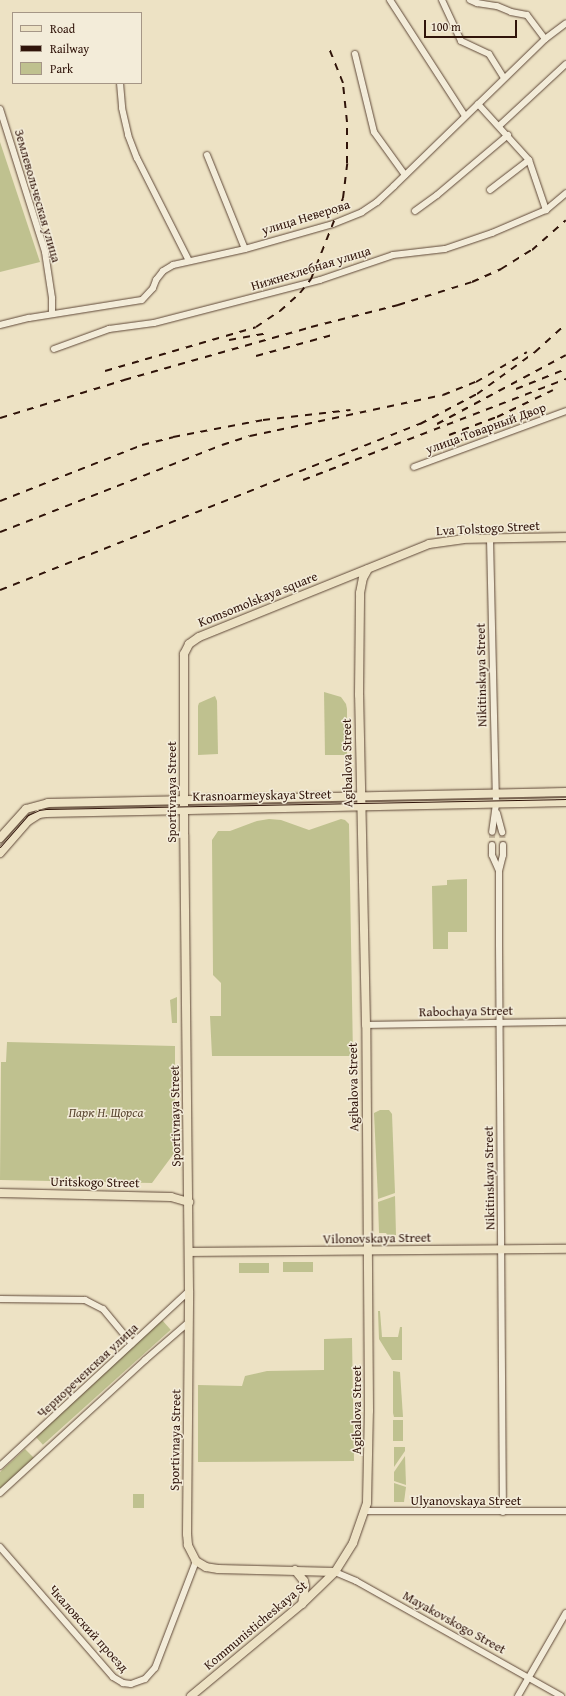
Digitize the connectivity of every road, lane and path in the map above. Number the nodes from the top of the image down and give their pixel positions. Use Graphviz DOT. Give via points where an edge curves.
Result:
graph roads {
  1 [pos="390,0"];
  2 [pos="442,0"];
  3 [pos="470,0"];
  4 [pos="488,2"];
  5 [pos="566,23"];
  6 [pos="544,40"];
  7 [pos="355,54"];
  8 [pos="566,64"];
  9 [pos="504,78"];
  10 [pos="120,84"];
  11 [pos="478,104"];
  12 [pos="0,109"];
  13 [pos="465,116"];
  14 [pos="499,126"];
  15 [pos="508,136"];
  16 [pos="207,155"];
  17 [pos="529,160"];
  18 [pos="405,174"];
  19 [pos="490,190"];
  20 [pos="566,193"];
  21 [pos="546,210"];
  22 [pos="415,211"];
  23 [pos="245,249"];
  24 [pos="189,261"];
  25 [pos="52,314"];
  26 [pos="0,325"];
  27 [pos="54,349"];
  28 [pos="566,411"];
  29 [pos="414,467"];
  30 [pos="566,537"];
  31 [pos="490,539"];
  32 [pos="368,569"];
  33 [pos="339,580"];
  34 [pos="360,593"];
  35 [pos="184,669"];
  36 [pos="566,792"];
  37 [pos="496,793"];
  38 [pos="361,795"];
  39 [pos="184,800"];
  40 [pos="566,802"];
  41 [pos="361,806"];
  42 [pos="496,807"];
  43 [pos="184,810"];
  44 [pos="492,832"];
  45 [pos="502,832"];
  46 [pos="0,838"];
  47 [pos="492,845"];
  48 [pos="503,845"];
  49 [pos="0,853"];
  50 [pos="499,871"];
  51 [pos="566,1022"];
  52 [pos="499,1023"];
  53 [pos="366,1025"];
  54 [pos="0,1193"];
  55 [pos="189,1202"];
  56 [pos="501,1249"];
  57 [pos="566,1249"];
  58 [pos="366,1250"];
  59 [pos="189,1252"];
  60 [pos="189,1291"];
  61 [pos="0,1299"];
  62 [pos="189,1322"];
  63 [pos="132,1344"];
  64 [pos="0,1466"];
  65 [pos="0,1493"];
  66 [pos="366,1511"];
  67 [pos="503,1512"];
  68 [pos="566,1512"];
  69 [pos="0,1547"];
  70 [pos="196,1561"];
  71 [pos="296,1570"];
  72 [pos="335,1572"];
  73 [pos="302,1604"];
  74 [pos="566,1613"];
  75 [pos="529,1678"];
  76 [pos="191,1696"];
  77 [pos="518,1696"];
  78 [pos="561,1696"];
  1 -- 13 [label="street"];
  2 -- 9 [label="street" via="461,41 489,54"];
  3 -- 4 [label="street" via="478,3"];
  4 -- 6 [label="street" via="527,15"];
  5 -- 6 [label="street, улица Неверова"];
  6 -- 9 [label="street, улица Неверова"];
  7 -- 18 [label="street" via="374,132"];
  8 -- 14 [label="street"];
  9 -- 11 [label="street, улица Неверова"];
  10 -- 24 [label="street" via="128,135"];
  11 -- 13 [label="street, улица Неверова"];
  11 -- 14 [label="street"];
  12 -- 25 [label="street, Землевольческая улица" via="45,252"];
  13 -- 18 [label="street, улица Неверова"];
  14 -- 15 [label="street"];
  15 -- 17 [label="street"];
  15 -- 22 [label="street"];
  16 -- 23 [label="street"];
  17 -- 19 [label="street"];
  17 -- 21 [label="street"];
  18 -- 23 [label="street, улица Неверова" via="377,202 362,212 333,224"];
  20 -- 21 [label="street, Нижнехлебная улица"];
  21 -- 27 [label="street, Нижнехлебная улица" via="492,233 445,249 393,255 320,280 154,323 109,329"];
  23 -- 24 [label="street, улица Неверова"];
  24 -- 25 [label="street, улица Неверова" via="173,265 163,271 142,300"];
  25 -- 26 [label="street, улица Неверова"];
  28 -- 29 [label="street, улица Товарный Двор"];
  30 -- 31 [label="main road, Lva Tolstogo Street"];
  31 -- 32 [label="main road, Lva Tolstogo Street" via="436,542"];
  31 -- 37 [label="street, Nikitinskaya Street"];
  32 -- 33 [label="main road, Lva Tolstogo Street"];
  32 -- 34 [label="main road, Agibalova Street"];
  33 -- 34 [label="main road" via="345,579 354,583"];
  33 -- 35 [label="main road, Komsomolskaya square" via="197,638 185,648"];
  34 -- 38 [label="main road, Agibalova Street"];
  35 -- 39 [label="main road, Sportivnaya Street"];
  36 -- 37 [label="main road, Krasnoarmeyskaya Street"];
  37 -- 38 [label="main road, Krasnoarmeyskaya Street"];
  37 -- 42 [label="street, Nikitinskaya Street"];
  38 -- 39 [label="main road, Krasnoarmeyskaya Street"];
  38 -- 41 [label="main road, Agibalova Street"];
  39 -- 43 [label="main road, Sportivnaya Street"];
  39 -- 46 [label="main road, Krasnoarmeyskaya Street" via="40,804 21,814"];
  40 -- 42 [label="main road, Krasnoarmeyskaya Street"];
  41 -- 42 [label="main road, Krasnoarmeyskaya Street"];
  41 -- 43 [label="main road, Krasnoarmeyskaya Street"];
  41 -- 53 [label="main road, Agibalova Street"];
  42 -- 44 [label="street"];
  42 -- 45 [label="street"];
  43 -- 49 [label="main road, Krasnoarmeyskaya Street" via="39,814 22,826"];
  43 -- 55 [label="main road, Sportivnaya Street"];
  47 -- 50 [label="street, Nikitinskaya Street" via="492,855"];
  48 -- 50 [label="street"];
  50 -- 52 [label="street, Nikitinskaya Street"];
  51 -- 52 [label="street, Rabochaya Street"];
  52 -- 53 [label="street, Rabochaya Street"];
  52 -- 56 [label="street, Nikitinskaya Street"];
  53 -- 58 [label="main road, Agibalova Street"];
  54 -- 55 [label="main road, Uritskogo Street" via="171,1197"];
  55 -- 59 [label="main road, Sportivnaya Street"];
  56 -- 57 [label="main road, Vilonovskaya Street"];
  56 -- 58 [label="main road, Vilonovskaya Street"];
  56 -- 67 [label="street, Nikitinskaya Street"];
  58 -- 59 [label="main road, Vilonovskaya Street"];
  58 -- 66 [label="main road, Agibalova Street" via="369,1483"];
  59 -- 60 [label="main road, Sportivnaya Street"];
  60 -- 62 [label="main road, Sportivnaya Street"];
  60 -- 63 [label="street, Чернореченская улица"];
  61 -- 63 [label="street" via="85,1300 103,1310"];
  62 -- 65 [label="street"];
  62 -- 70 [label="main road, Sportivnaya Street" via="187,1534 188,1545"];
  63 -- 64 [label="street, Чернореченская улица"];
  66 -- 67 [label="street, Ulyanovskaya Street"];
  66 -- 72 [label="main road, Agibalova Street" via="353,1543"];
  67 -- 68 [label="street, Ulyanovskaya Street"];
  69 -- 70 [label="street, Чкаловский проезд" via="113,1677 130,1684 145,1679 155,1668"];
  70 -- 71 [label="main road" via="218,1569"];
  71 -- 72 [label="main road"];
  71 -- 73 [label="main road" via="305,1586"];
  72 -- 73 [label="main road, Kommunisticheskaya St"];
  72 -- 75 [label="street, Mayakovskogo Street" via="352,1578"];
  73 -- 76 [label="main road, Kommunisticheskaya St"];
  74 -- 75 [label="street"];
  75 -- 77 [label="street"];
  75 -- 78 [label="street, Mayakovskogo Street"];
}
